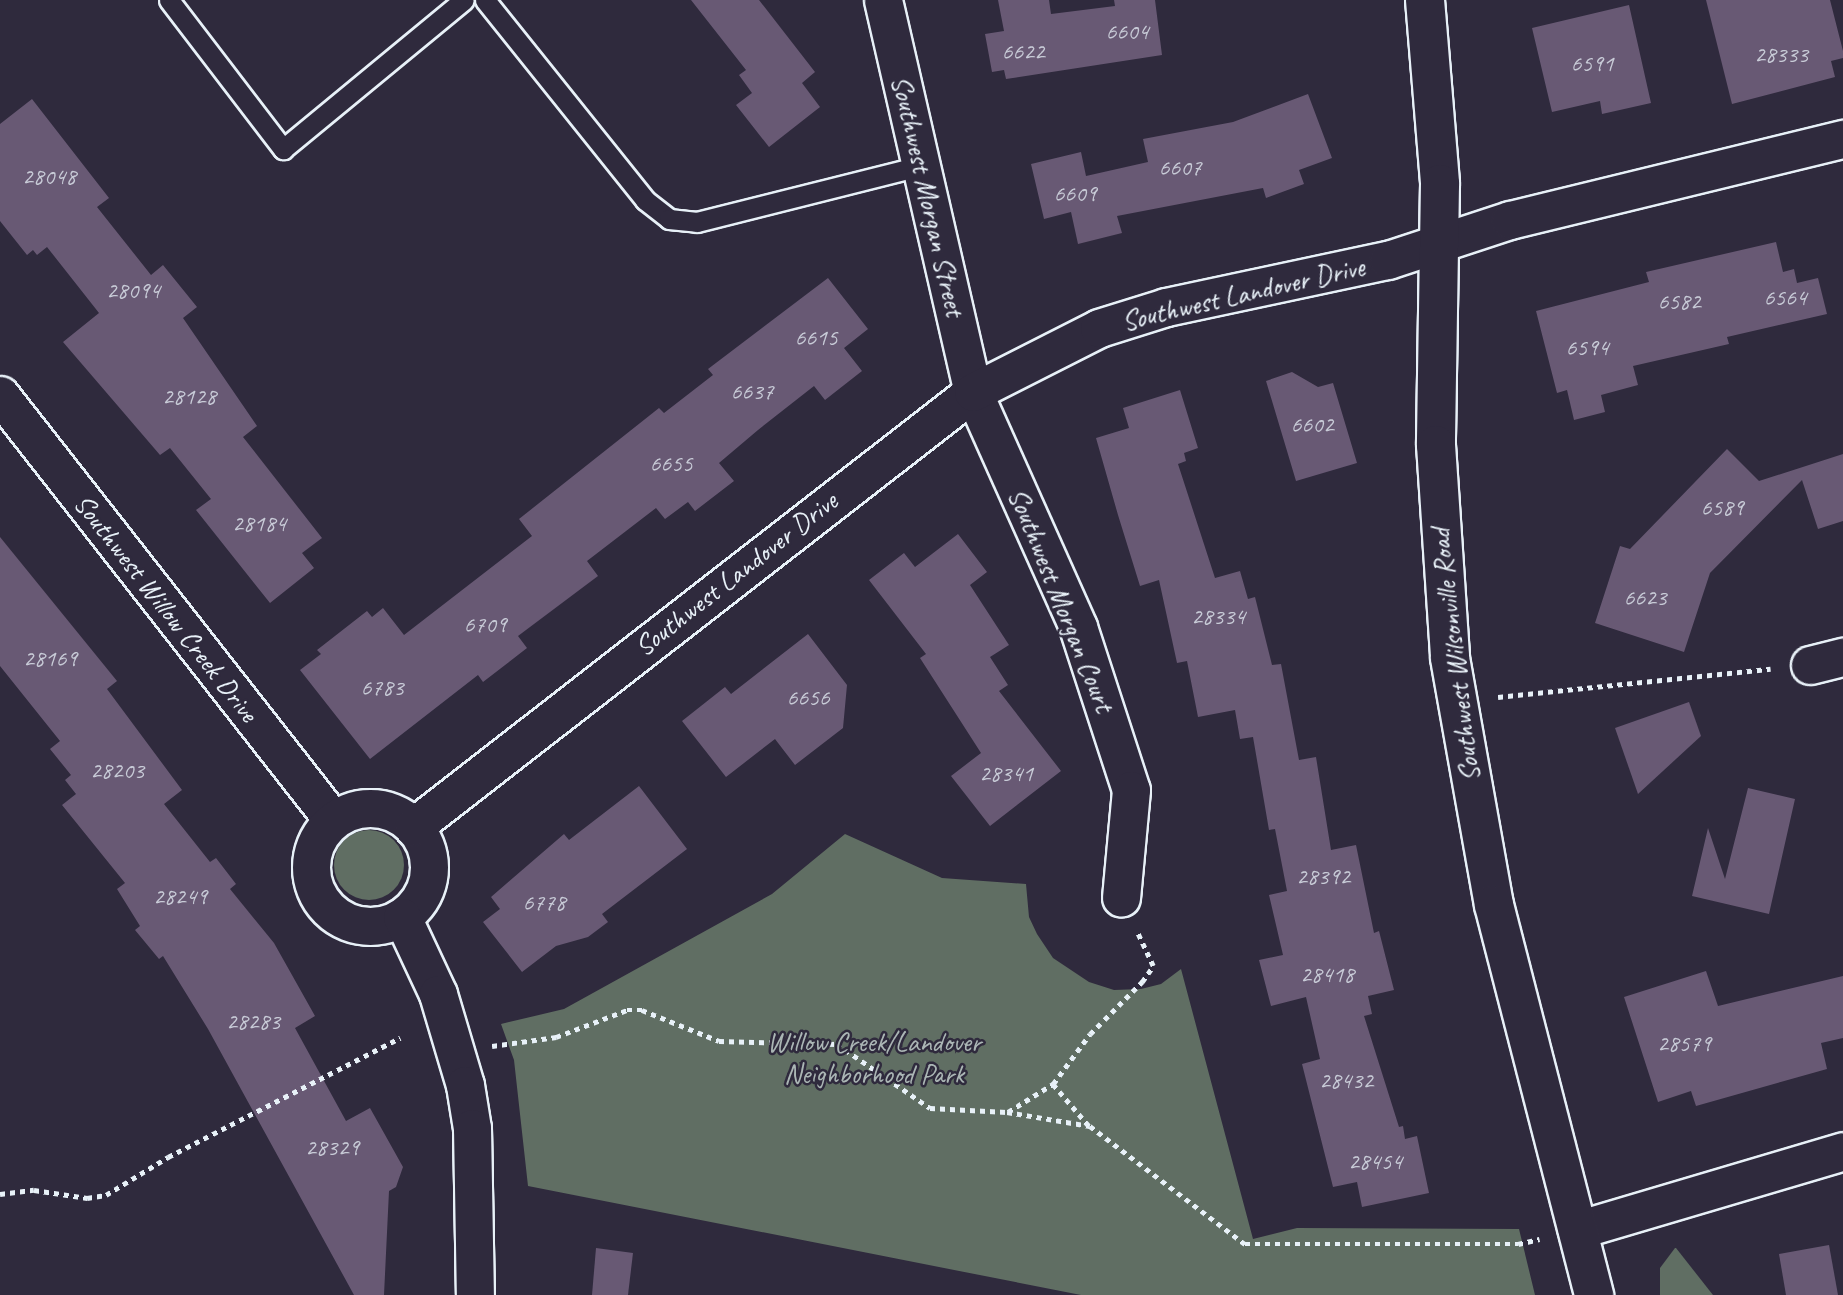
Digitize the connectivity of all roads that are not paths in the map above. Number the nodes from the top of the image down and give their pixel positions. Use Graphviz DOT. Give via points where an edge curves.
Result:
graph roads {
  1 [pos="169,0"];
  2 [pos="464,0"];
  3 [pos="485,0"];
  4 [pos="883,0"];
  5 [pos="1425,0"];
  6 [pos="1843,139"];
  7 [pos="920,166"];
  8 [pos="1439,240"];
  9 [pos="972,392"];
  10 [pos="0,395"];
  11 [pos="334,820"];
  12 [pos="412,827"];
  13 [pos="1121,898"];
  14 [pos="402,917"];
  15 [pos="1843,1151"];
  16 [pos="1577,1230"];
  17 [pos="1593,1292"];
  18 [pos="475,1295"];
  1 -- 2 [label="lane" via="283,149"];
  3 -- 7 [label="lane" via="645,201 669,219 697,222"];
  4 -- 7 [label="street, Southwest Morgan Street"];
  5 -- 8 [label="main road, Southwest Wilsonville Road" via="1434,86"];
  6 -- 8 [label="street, Southwest Landover Drive"];
  7 -- 9 [label="street, Southwest Morgan Street"];
  8 -- 9 [label="street, Southwest Landover Drive" via="1388,260 1166,307 1099,328"];
  8 -- 16 [label="main road, Southwest Wilsonville Road" via="1437,486 1455,701 1497,918"];
  9 -- 12 [label="street, Southwest Landover Drive"];
  9 -- 13 [label="street, Southwest Morgan Court" via="1078,627 1131,790"];
  10 -- 11 [label="street, Southwest Willow Creek Drive"];
  11 -- 12 [label="street" via="370,808 390,811"];
  11 -- 14 [label="street" via="312,854 316,893 328,909 354,924 383,925"];
  12 -- 14 [label="street" via="428,853 429,871 420,897"];
  14 -- 18 [label="street" via="438,994 465,1086 472,1128"];
  15 -- 16 [label="street"];
  16 -- 17 [label="main road, Southwest Wilsonville Road"];
}
